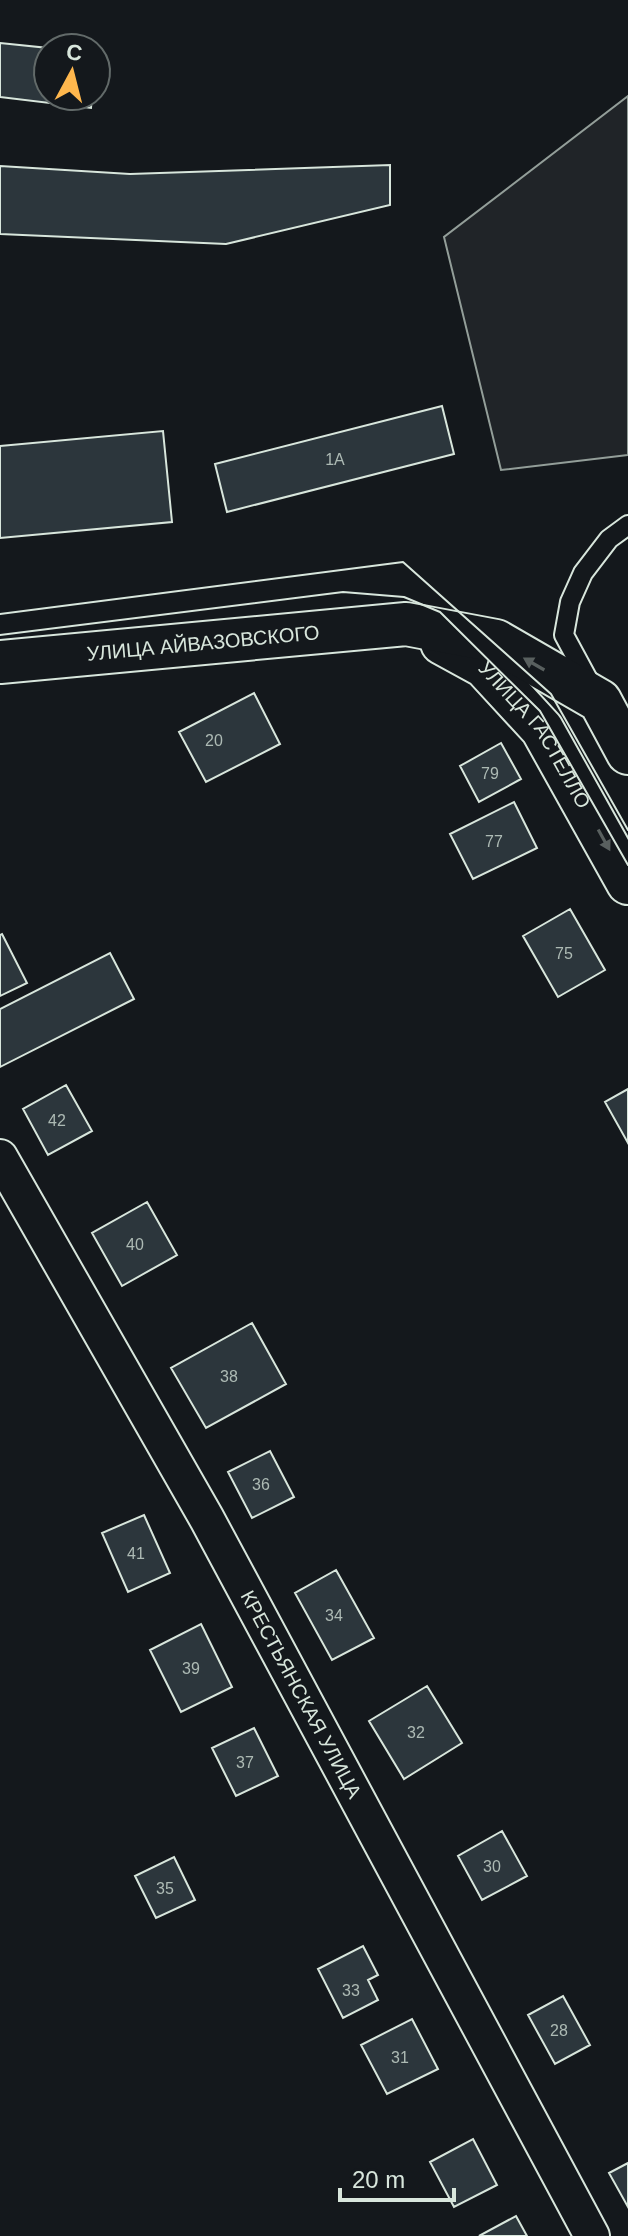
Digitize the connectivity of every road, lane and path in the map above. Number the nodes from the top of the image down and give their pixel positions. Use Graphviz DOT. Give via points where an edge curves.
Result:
graph roads {
  1 [pos="628,525"];
  2 [pos="406,624"];
  3 [pos="0,662"];
  4 [pos="600,701"];
  5 [pos="628,753"];
  6 [pos="628,883"];
  7 [pos="0,1157"];
  8 [pos="592,2236"];
  1 -- 4 [label="lane" via="609,539 583,573 564,635"];
  2 -- 3 [label="street, УЛИЦА АЙВАЗОВСКОГО"];
  4 -- 2 [label="street, УЛИЦА АЙВАЗОВСКОГО, one-way" via="496,641"];
  2 -- 6 [label="street, УЛИЦА ГАСТЕЛЛО, one-way" via="484,666 542,729"];
  4 -- 5 [label="street"];
  7 -- 8 [label="street, КРЕСТЬЯНСКАЯ УЛИЦА" via="207,1519"];
}
